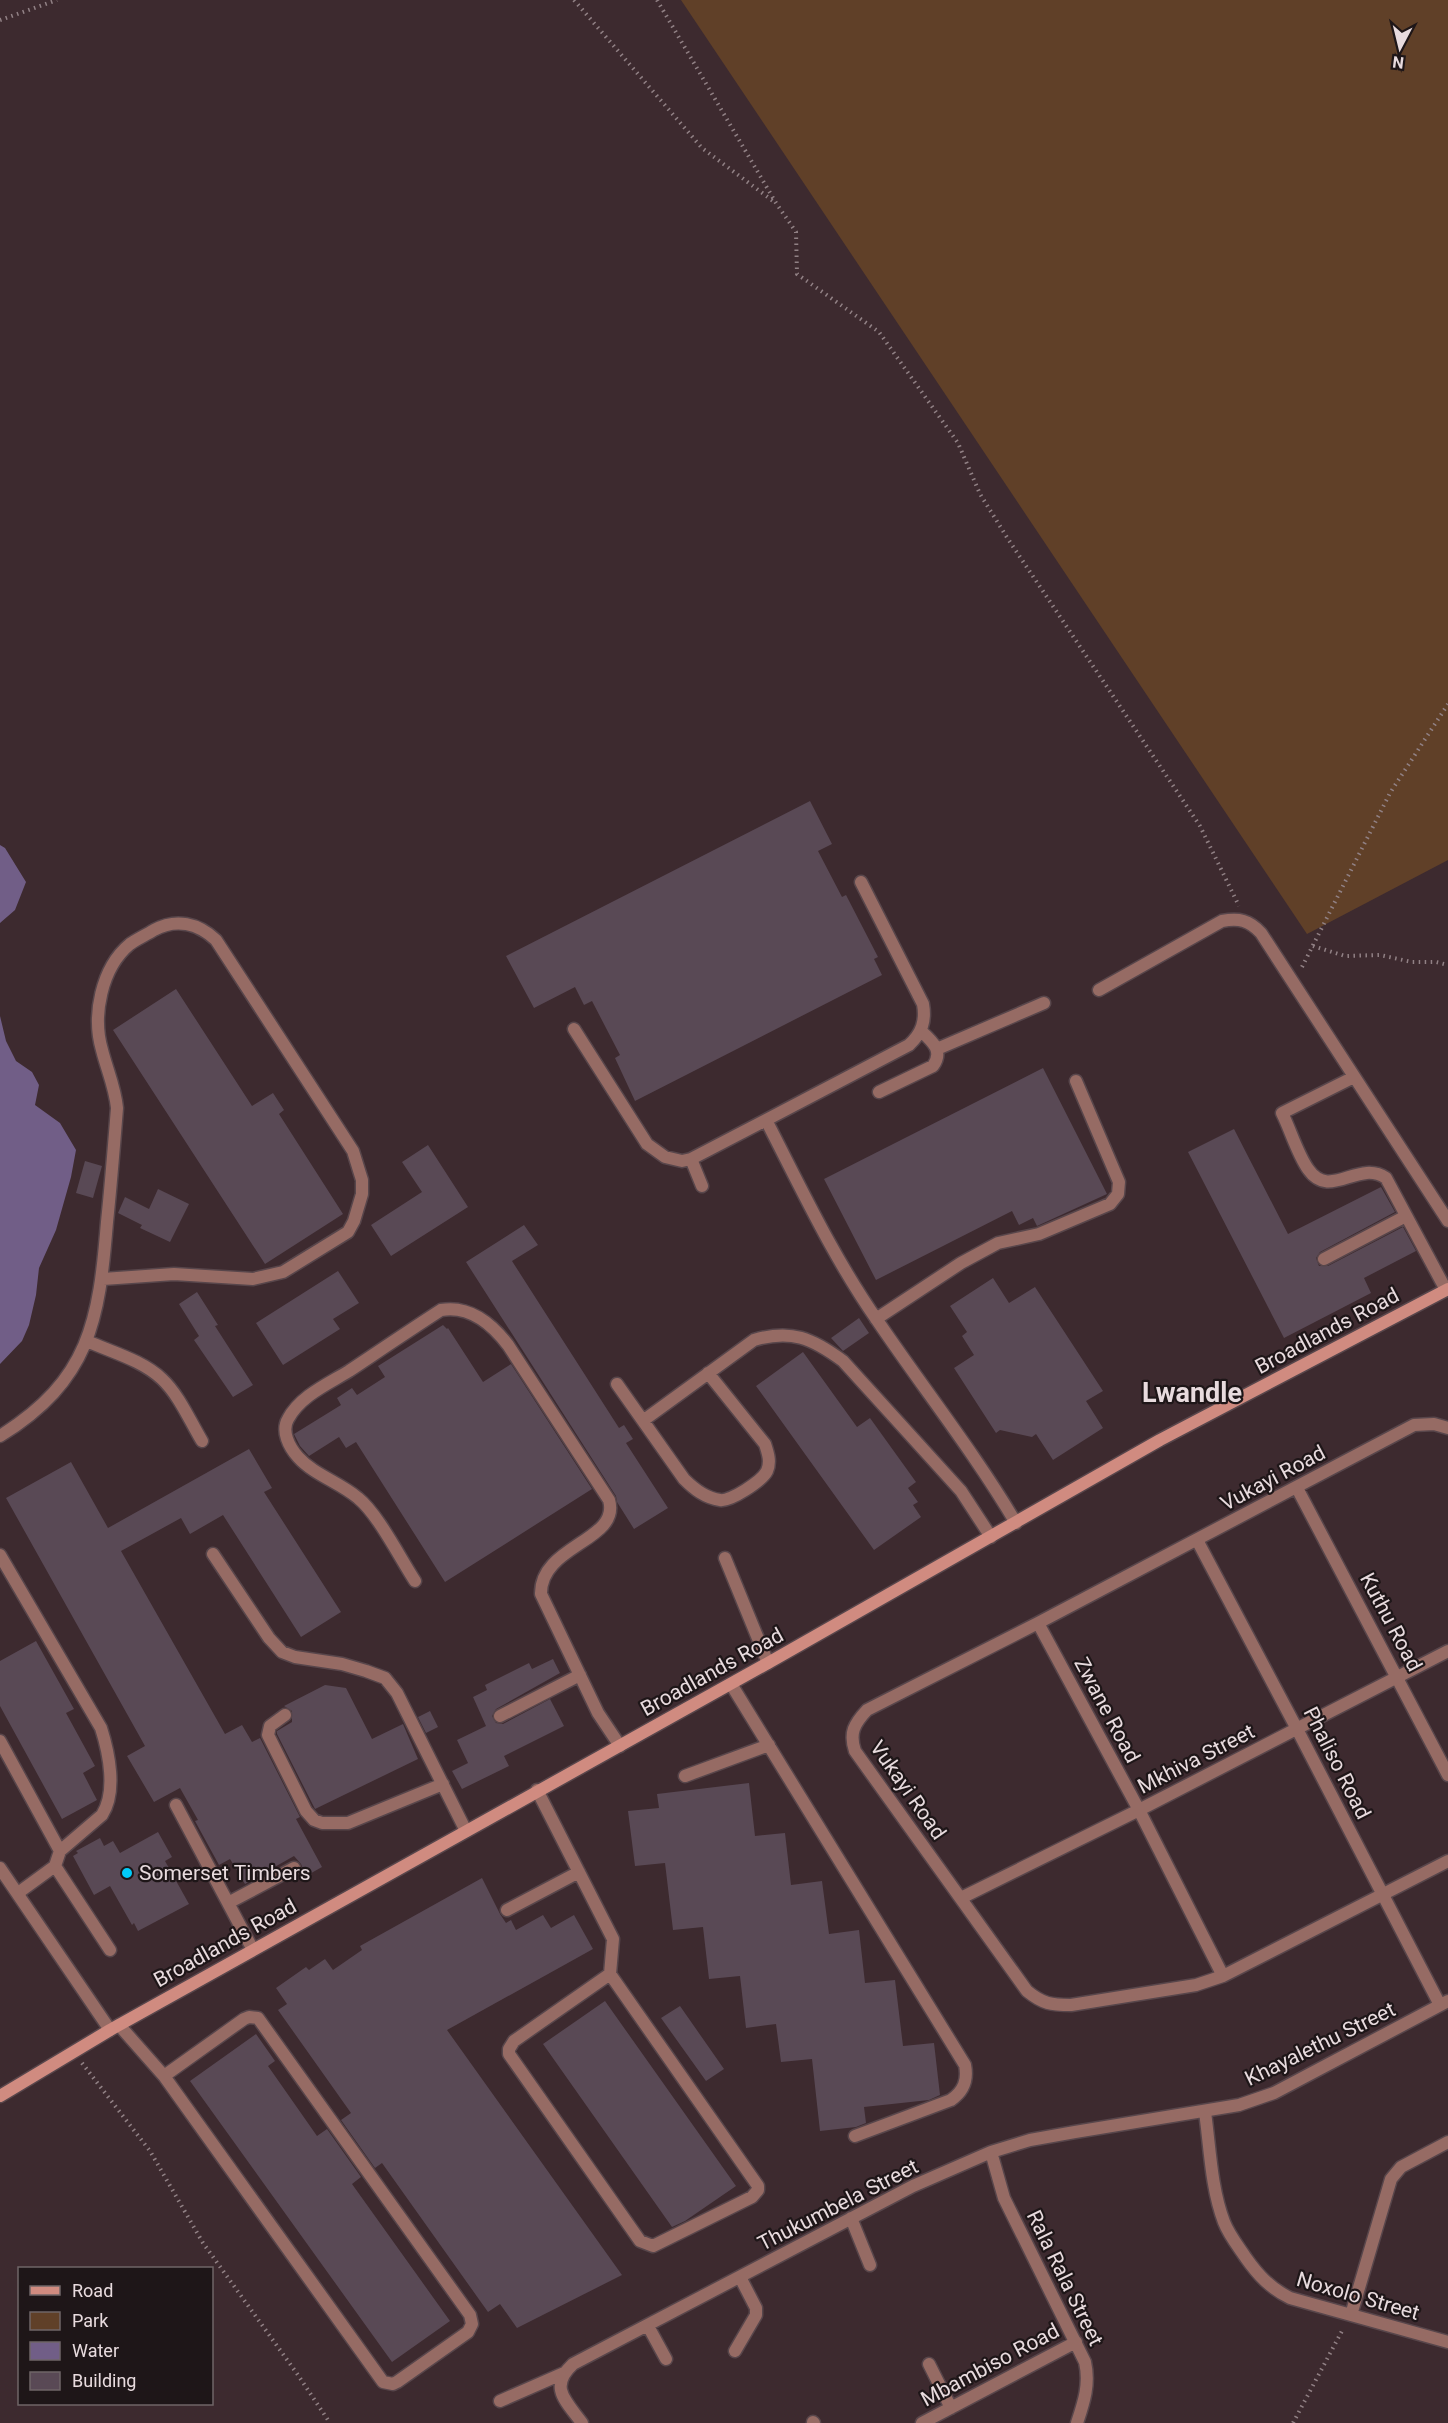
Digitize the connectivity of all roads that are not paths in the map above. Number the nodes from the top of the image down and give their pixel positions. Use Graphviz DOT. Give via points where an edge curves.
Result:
graph roads {
  1 [pos="861,882"];
  2 [pos="1098,990"];
  3 [pos="1044,1004"];
  4 [pos="574,1029"];
  5 [pos="921,1031"];
  6 [pos="937,1049"];
  7 [pos="1354,1077"];
  8 [pos="1076,1081"];
  9 [pos="879,1092"];
  10 [pos="765,1120"];
  11 [pos="691,1159"];
  12 [pos="702,1186"];
  13 [pos="1406,1216"];
  14 [pos="1448,1221"];
  15 [pos="1324,1258"];
  16 [pos="103,1279"];
  17 [pos="1447,1290"];
  18 [pos="876,1319"];
  19 [pos="87,1341"];
  20 [pos="708,1373"];
  21 [pos="617,1384"];
  22 [pos="644,1420"];
  23 [pos="1448,1428"];
  24 [pos="0,1436"];
  25 [pos="202,1441"];
  26 [pos="1297,1488"];
  27 [pos="1016,1523"];
  28 [pos="991,1537"];
  29 [pos="1197,1540"];
  30 [pos="213,1554"];
  31 [pos="0,1555"];
  32 [pos="725,1558"];
  33 [pos="415,1581"];
  34 [pos="1038,1623"];
  35 [pos="1448,1651"];
  36 [pos="768,1663"];
  37 [pos="580,1675"];
  38 [pos="1398,1678"];
  39 [pos="731,1684"];
  40 [pos="285,1715"];
  41 [pos="500,1716"];
  42 [pos="1297,1729"];
  43 [pos="0,1741"];
  44 [pos="769,1745"];
  45 [pos="620,1746"];
  46 [pos="1448,1775"];
  47 [pos="685,1776"];
  48 [pos="443,1784"];
  49 [pos="537,1790"];
  50 [pos="176,1805"];
  51 [pos="1139,1810"];
  52 [pos="466,1831"];
  53 [pos="60,1851"];
  54 [pos="1448,1861"];
  55 [pos="55,1866"];
  56 [pos="0,1868"];
  57 [pos="294,1868"];
  58 [pos="579,1872"];
  59 [pos="18,1893"];
  60 [pos="1383,1895"];
  61 [pos="961,1898"];
  62 [pos="228,1903"];
  63 [pos="507,1910"];
  64 [pos="110,1950"];
  65 [pos="254,1950"];
  66 [pos="610,1974"];
  67 [pos="1223,1976"];
  68 [pos="1444,2003"];
  69 [pos="115,2028"];
  70 [pos="164,2076"];
  71 [pos="0,2096"];
  72 [pos="1205,2112"];
  73 [pos="855,2136"];
  74 [pos="1448,2142"];
  75 [pos="991,2152"];
  76 [pos="851,2218"];
  77 [pos="870,2265"];
  78 [pos="740,2277"];
  79 [pos="1351,2315"];
  80 [pos="648,2326"];
  81 [pos="1076,2342"];
  82 [pos="1448,2342"];
  83 [pos="735,2351"];
  84 [pos="666,2359"];
  85 [pos="929,2364"];
  86 [pos="564,2373"];
  87 [pos="500,2401"];
  88 [pos="951,2408"];
  89 [pos="582,2423"];
  90 [pos="922,2423"];
  91 [pos="1077,2423"];
  1 -- 5 [label="street" via="923,1004"];
  2 -- 7 [label="street" via="1222,921 1246,920 1261,933"];
  3 -- 6 [label="street"];
  4 -- 11 [label="street" via="647,1144 665,1158"];
  5 -- 6 [label="street"];
  5 -- 10 [label="street" via="909,1045"];
  6 -- 9 [label="street" via="938,1058 933,1066"];
  7 -- 13 [label="street" via="1282,1113 1308,1170 1318,1179 1339,1180 1365,1172 1380,1174"];
  7 -- 14 [label="street"];
  8 -- 18 [label="street" via="1119,1182 1118,1194 1110,1204 1039,1234 998,1243"];
  10 -- 11 [label="street"];
  10 -- 18 [label="street" via="837,1258"];
  11 -- 12 [label="street"];
  13 -- 15 [label="street"];
  13 -- 17 [label="street"];
  16 -- 16 [label="street" via="117,1108 99,1036 102,990 130,944 162,925 192,925 216,940 353,1151 362,1179 359,1209 348,1232 283,1272 240,1280 174,1274"];
  16 -- 19 [label="street"];
  17 -- 27 [label="main road, Broadlands Road" via="1160,1440"];
  18 -- 27 [label="street" via="986,1472"];
  19 -- 24 [label="street" via="52,1395"];
  19 -- 25 [label="street" via="140,1364 161,1378"];
  20 -- 22 [label="street"];
  20 -- 22 [label="street" via="765,1444 769,1463 759,1480 729,1500 696,1491"];
  20 -- 28 [label="street" via="754,1340 771,1335 806,1338 823,1346 843,1361 961,1491"];
  21 -- 22 [label="street"];
  23 -- 26 [label="street, Vukayi Road" via="1414,1425"];
  26 -- 29 [label="street, Vukayi Road"];
  26 -- 38 [label="street, Kuthu Road"];
  27 -- 28 [label="main road, Broadlands Road"];
  28 -- 36 [label="main road, Broadlands Road"];
  29 -- 34 [label="street, Vukayi Road"];
  29 -- 42 [label="street, Phaliso Road"];
  30 -- 48 [label="street" via="282,1652 342,1664 385,1678 397,1693"];
  31 -- 53 [label="street" via="105,1738 110,1793 106,1808"];
  32 -- 36 [label="street"];
  33 -- 37 [label="street" via="361,1500 298,1458 290,1446 286,1427 293,1412 314,1392 441,1310 453,1308 496,1329 609,1500 608,1522 547,1569 541,1585 545,1605"];
  34 -- 51 [label="street, Zwane Road"];
  34 -- 61 [label="street, Vukayi Road" via="867,1710 852,1730 855,1752"];
  35 -- 38 [label="street, Mkhiva Street"];
  36 -- 39 [label="main road, Broadlands Road"];
  37 -- 41 [label="street"];
  37 -- 45 [label="street"];
  38 -- 42 [label="street, Mkhiva Street"];
  38 -- 46 [label="street, Kuthu Road"];
  39 -- 44 [label="street"];
  39 -- 45 [label="main road, Broadlands Road"];
  40 -- 48 [label="street" via="270,1726 268,1735 314,1820 348,1823"];
  42 -- 51 [label="street, Mkhiva Street"];
  42 -- 60 [label="street, Phaliso Road"];
  43 -- 53 [label="street"];
  44 -- 47 [label="street"];
  44 -- 73 [label="street" via="965,2065 966,2081 951,2100"];
  45 -- 49 [label="main road, Broadlands Road"];
  48 -- 52 [label="street"];
  49 -- 52 [label="main road, Broadlands Road"];
  49 -- 58 [label="street"];
  50 -- 62 [label="street"];
  51 -- 61 [label="street, Mkhiva Street"];
  51 -- 67 [label="street, Zwane Road"];
  52 -- 65 [label="main road, Broadlands Road"];
  53 -- 55 [label="street"];
  54 -- 60 [label="street, Vukayi Road"];
  55 -- 59 [label="street"];
  55 -- 64 [label="street"];
  56 -- 59 [label="street"];
  57 -- 62 [label="street"];
  58 -- 63 [label="street"];
  58 -- 66 [label="street" via="613,1939"];
  59 -- 69 [label="street"];
  60 -- 67 [label="street, Vukayi Road"];
  60 -- 68 [label="street, Phaliso Road"];
  61 -- 67 [label="street, Vukayi Road" via="1027,1991 1053,2005 1196,1984"];
  62 -- 65 [label="street"];
  65 -- 69 [label="main road, Broadlands Road"];
  66 -- 66 [label="street" via="758,2186 752,2197 653,2246 640,2241 509,2054 514,2041"];
  68 -- 72 [label="street, Khayalethu Street" via="1274,2093"];
  69 -- 70 [label="street"];
  69 -- 71 [label="main road, Broadlands Road"];
  70 -- 70 [label="street" via="244,2019 258,2018 470,2315 472,2324 468,2332 397,2382 383,2382"];
  72 -- 75 [label="street, Thukumbela Street" via="1030,2140"];
  72 -- 79 [label="street, Noxolo Street" via="1219,2207 1245,2257 1275,2290"];
  74 -- 79 [label="street" via="1401,2167 1391,2179"];
  75 -- 76 [label="street, Thukumbela Street"];
  75 -- 81 [label="street, Rala Rala Street" via="1004,2198"];
  76 -- 77 [label="street"];
  76 -- 78 [label="street, Thukumbela Street"];
  78 -- 80 [label="street, Thukumbela Street"];
  78 -- 83 [label="street" via="756,2314"];
  79 -- 82 [label="street, Noxolo Street"];
  80 -- 84 [label="street"];
  80 -- 86 [label="street, Thukumbela Street" via="573,2364"];
  81 -- 88 [label="street, Mbambiso Road"];
  81 -- 91 [label="street, Rala Rala Street" via="1088,2375"];
  85 -- 88 [label="street"];
  86 -- 87 [label="street, Thukumbela Street"];
  86 -- 89 [label="street" via="561,2393"];
  88 -- 90 [label="street, Mbambiso Road"];
}
